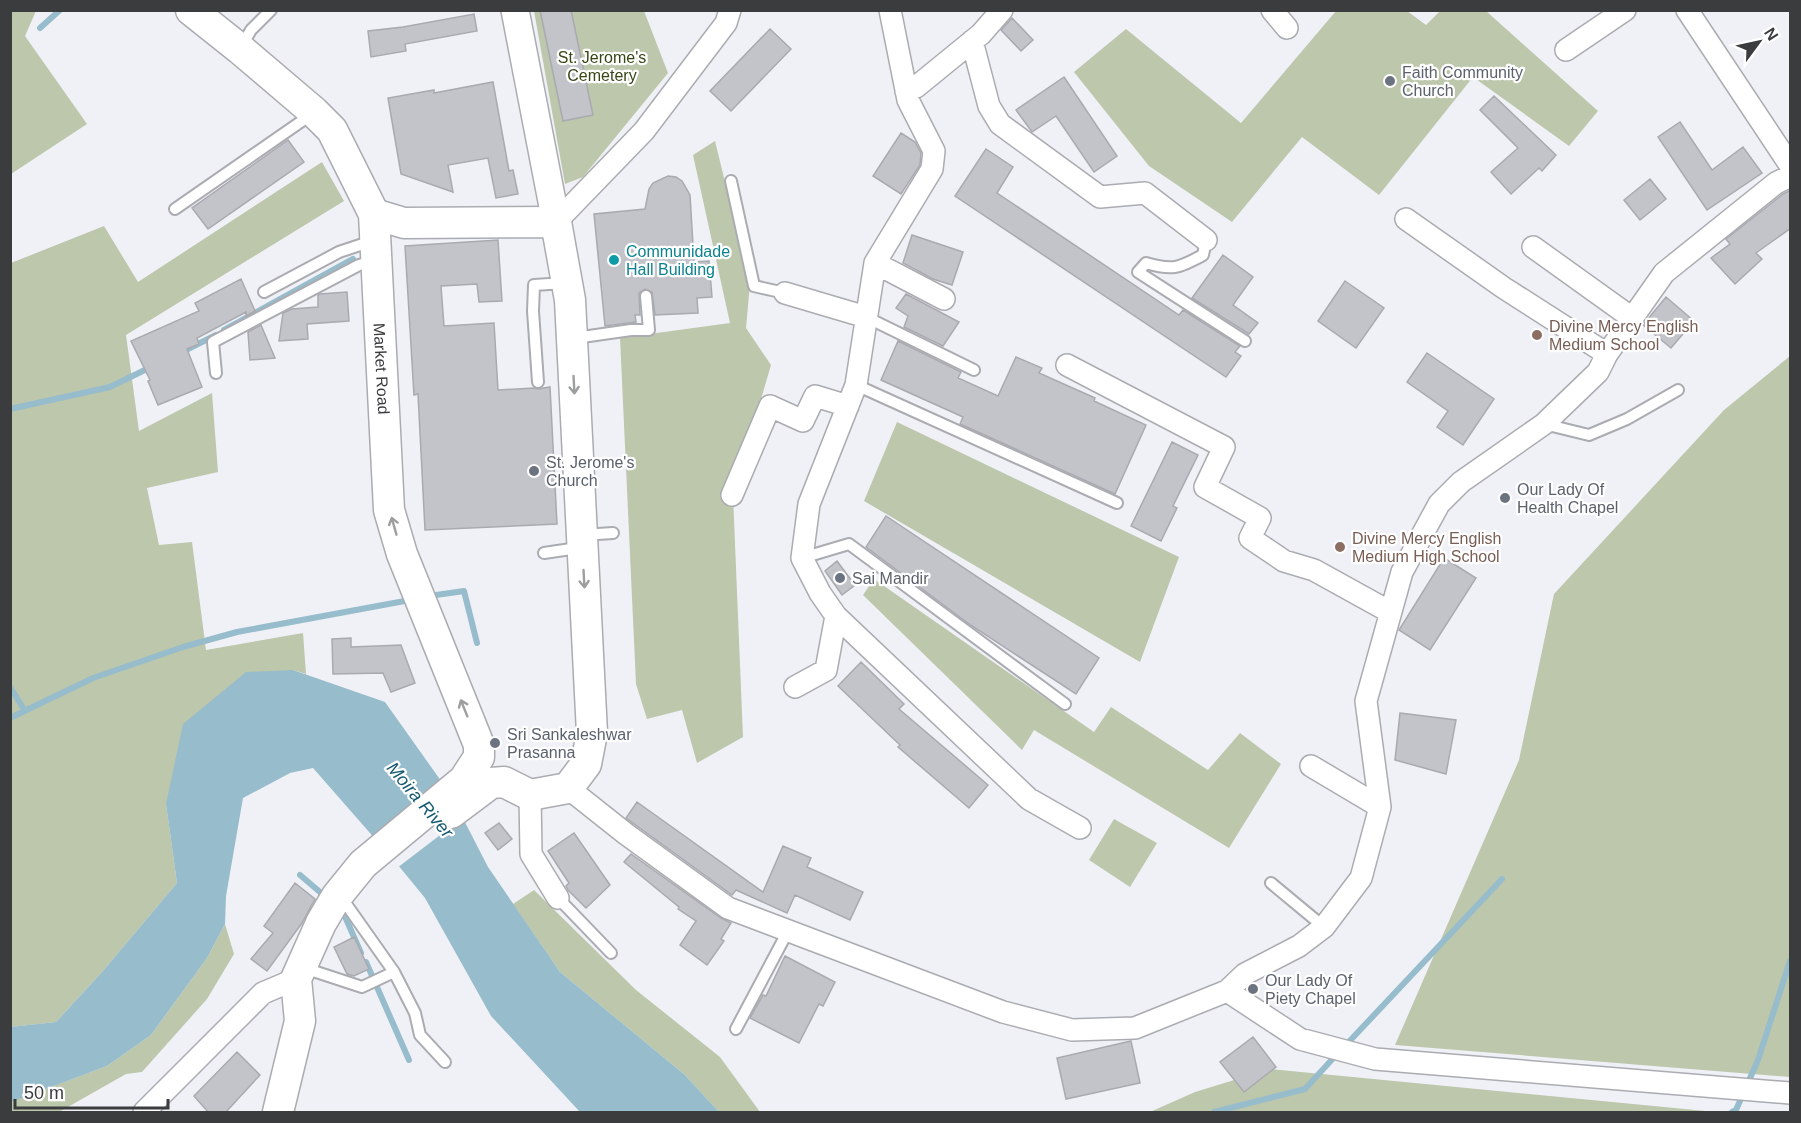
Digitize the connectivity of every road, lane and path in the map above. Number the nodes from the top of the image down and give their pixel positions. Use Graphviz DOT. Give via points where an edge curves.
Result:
graph roads {
  1 [pos="191,10"];
  2 [pos="271,10"];
  3 [pos="515,10"];
  4 [pos="730,10"];
  5 [pos="890,10"];
  6 [pos="1002,10"];
  7 [pos="1272,10"];
  8 [pos="1625,10"];
  9 [pos="1688,10"];
  10 [pos="1287,27"];
  11 [pos="972,41"];
  12 [pos="240,49"];
  13 [pos="1566,50"];
  14 [pos="906,91"];
  15 [pos="314,112"];
  16 [pos="1791,165"];
  17 [pos="1791,176"];
  18 [pos="731,181"];
  19 [pos="175,209"];
  20 [pos="1406,219"];
  21 [pos="556,222"];
  22 [pos="375,238"];
  23 [pos="1206,240"];
  24 [pos="1533,247"];
  25 [pos="875,263"];
  26 [pos="567,283"];
  27 [pos="264,292"];
  28 [pos="785,293"];
  29 [pos="646,296"];
  30 [pos="944,299"];
  31 [pos="866,317"];
  32 [pos="1632,318"];
  33 [pos="572,338"];
  34 [pos="1245,341"];
  35 [pos="1607,354"];
  36 [pos="1067,365"];
  37 [pos="974,370"];
  38 [pos="216,373"];
  39 [pos="538,382"];
  40 [pos="856,385"];
  41 [pos="1677,390"];
  42 [pos="848,406"];
  43 [pos="1544,424"];
  44 [pos="732,495"];
  45 [pos="1117,503"];
  46 [pos="613,533"];
  47 [pos="582,535"];
  48 [pos="544,554"];
  49 [pos="802,558"];
  50 [pos="1390,612"];
  51 [pos="837,616"];
  52 [pos="795,687"];
  53 [pos="1065,704"];
  54 [pos="1311,766"];
  55 [pos="482,785"];
  56 [pos="568,788"];
  57 [pos="530,795"];
  58 [pos="1380,807"];
  59 [pos="1080,828"];
  60 [pos="368,870"];
  61 [pos="1271,884"];
  62 [pos="558,898"];
  63 [pos="346,904"];
  64 [pos="321,923"];
  65 [pos="1324,927"];
  66 [pos="788,931"];
  67 [pos="610,953"];
  68 [pos="394,972"];
  69 [pos="299,973"];
  70 [pos="1227,991"];
  71 [pos="736,1029"];
  72 [pos="445,1062"];
  73 [pos="1791,1093"];
  74 [pos="144,1113"];
  75 [pos="279,1113"];
  1 -- 12 [label="main road, Market Road"];
  2 -- 12 [label="lane" via="251,30"];
  3 -- 21 [label="street"];
  4 -- 21 [label="street" via="726,23 644,131"];
  5 -- 14 [label="street"];
  6 -- 11 [label="street"];
  7 -- 10 [label="street"];
  8 -- 13 [label="street"];
  9 -- 16 [label="street"];
  11 -- 14 [label="street"];
  11 -- 23 [label="street" via="989,106 1000,124 1100,197 1145,193"];
  12 -- 15 [label="main road, Market Road"];
  14 -- 25 [label="street" via="934,151 932,169"];
  15 -- 19 [label="lane"];
  15 -- 22 [label="main road, Market Road" via="332,130"];
  17 -- 32 [label="street" via="1776,183 1664,273"];
  18 -- 28 [label="lane" via="754,286"];
  20 -- 35 [label="street"];
  21 -- 22 [label="main road" via="404,223"];
  21 -- 26 [label="main road"];
  22 -- 27 [label="lane" via="339,252"];
  22 -- 38 [label="lane" via="359,265 213,342"];
  55 -- 22 [label="main road, Market Road, one-way" via="479,745 402,554 389,510"];
  23 -- 34 [label="lane" via="1203,255 1180,267 1162,268 1146,263 1138,272"];
  24 -- 32 [label="street"];
  25 -- 30 [label="street"];
  25 -- 31 [label="street"];
  26 -- 33 [label="main road"];
  26 -- 39 [label="lane" via="534,285"];
  28 -- 31 [label="street"];
  29 -- 33 [label="lane" via="649,330"];
  31 -- 37 [label="lane"];
  31 -- 40 [label="street"];
  32 -- 35 [label="street"];
  33 -- 47 [label="main road, one-way"];
  35 -- 43 [label="street" via="1598,372"];
  36 -- 50 [label="street" via="1224,447 1205,487 1260,518 1250,538 1284,561 1314,570"];
  40 -- 42 [label="street"];
  40 -- 45 [label="lane"];
  41 -- 43 [label="lane" via="1627,419 1589,435"];
  42 -- 44 [label="street" via="815,396 803,421 770,406"];
  42 -- 49 [label="street" via="809,504"];
  43 -- 50 [label="street" via="1461,482 1439,504 1402,572"];
  46 -- 47 [label="lane"];
  47 -- 48 [label="lane" via="571,549"];
  47 -- 56 [label="main road, one-way" via="592,733 586,764"];
  49 -- 51 [label="street"];
  49 -- 53 [label="lane" via="849,544"];
  50 -- 58 [label="street" via="1366,701"];
  51 -- 52 [label="street" via="825,670"];
  51 -- 59 [label="street" via="1029,799"];
  54 -- 58 [label="street"];
  55 -- 57 [label="main road"];
  55 -- 60 [label="main road"];
  56 -- 57 [label="main road"];
  56 -- 66 [label="street" via="728,908"];
  57 -- 62 [label="street" via="531,854"];
  58 -- 65 [label="street" via="1361,878"];
  60 -- 63 [label="main road"];
  60 -- 64 [label="main road" via="337,896"];
  61 -- 65 [label="lane"];
  62 -- 67 [label="lane"];
  63 -- 64 [label="main road"];
  63 -- 68 [label="lane"];
  64 -- 69 [label="main road"];
  65 -- 70 [label="street" via="1284,955 1245,974"];
  66 -- 70 [label="street" via="1002,1012 1072,1030 1135,1028"];
  66 -- 71 [label="lane"];
  68 -- 69 [label="lane" via="362,987"];
  68 -- 72 [label="lane" via="415,1013 420,1035"];
  69 -- 74 [label="street" via="262,993"];
  69 -- 75 [label="main road" via="300,1021"];
  70 -- 73 [label="street" via="1300,1039 1375,1059"];
}
